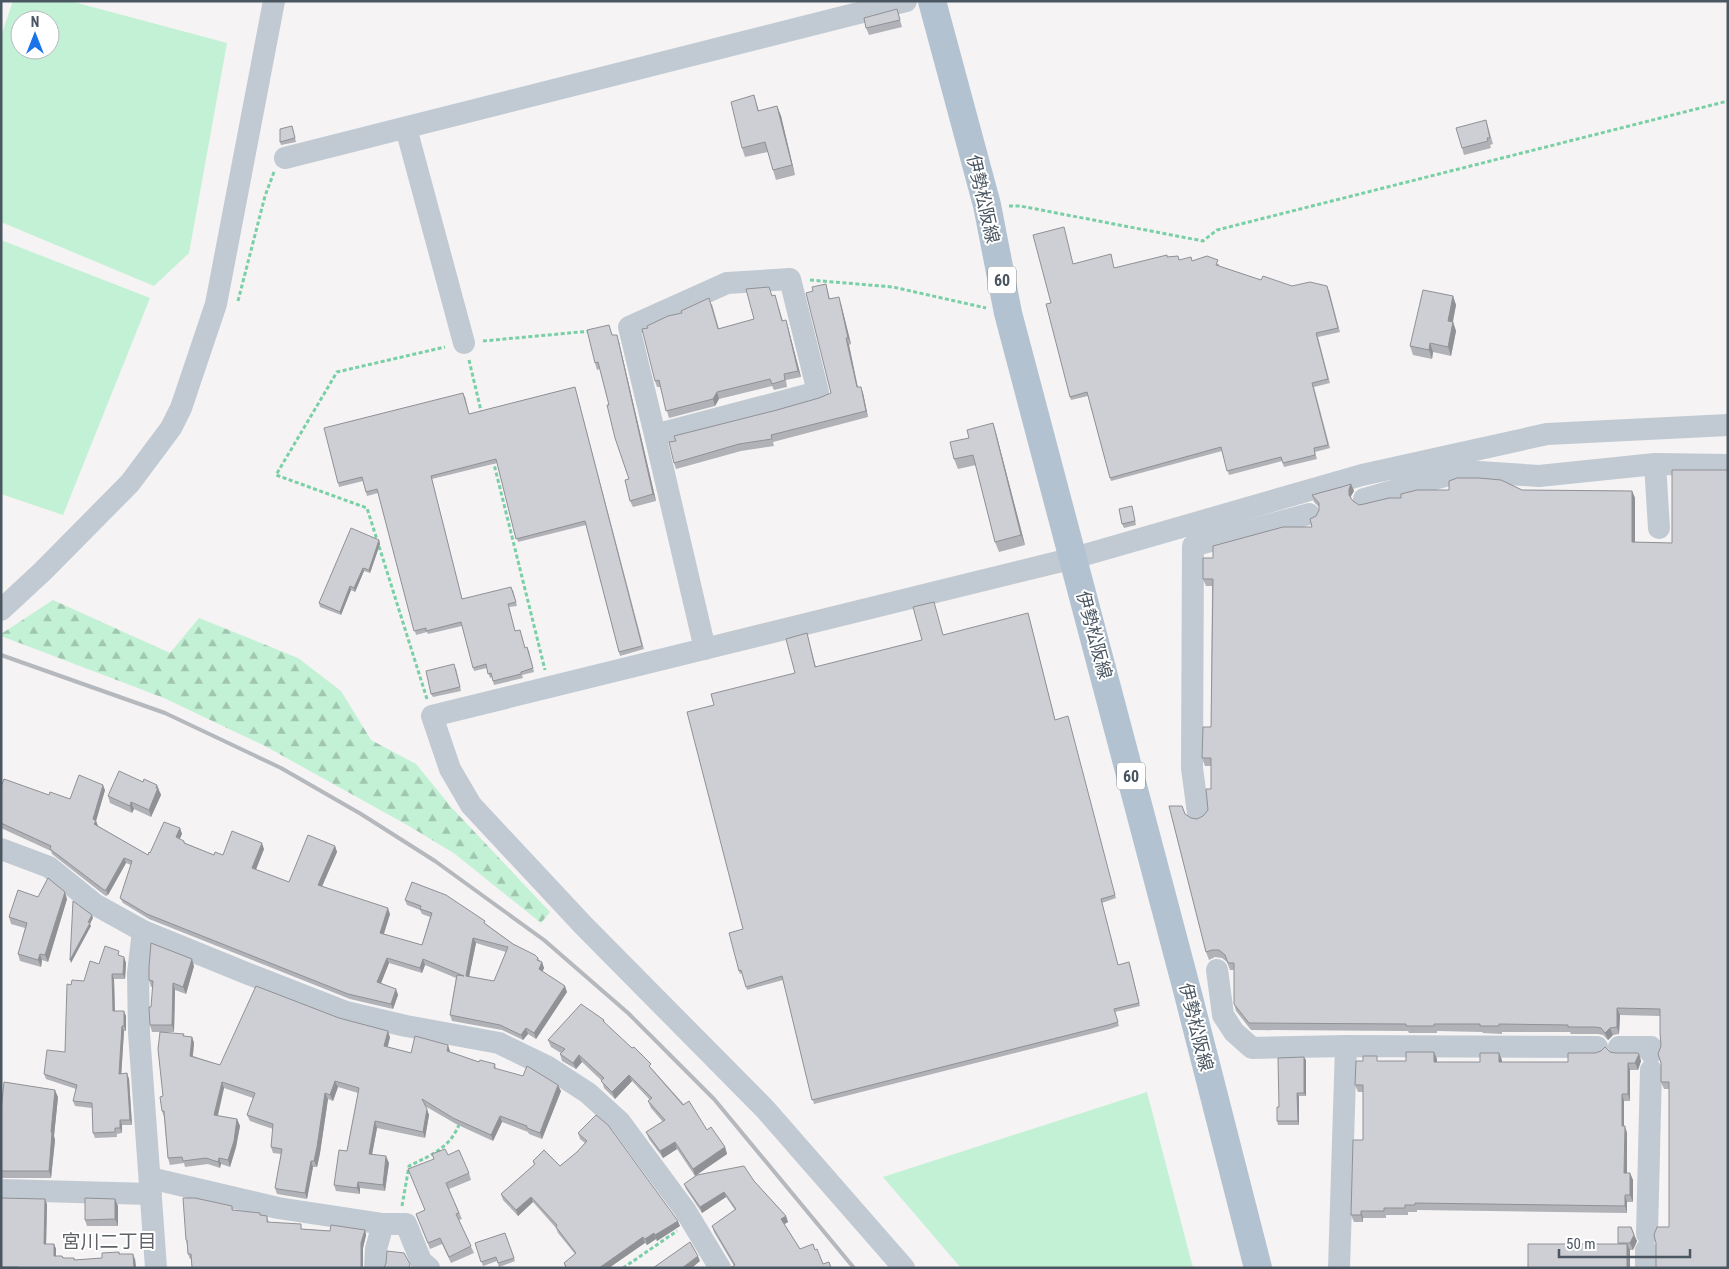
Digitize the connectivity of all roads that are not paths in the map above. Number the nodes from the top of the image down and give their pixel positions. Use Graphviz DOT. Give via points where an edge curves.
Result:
graph roads {
  1 [pos="258,1"];
  2 [pos="274,1"];
  3 [pos="906,1"];
  4 [pos="932,1"];
  5 [pos="268,33"];
  6 [pos="406,128"];
  7 [pos="285,158"];
  8 [pos="464,343"];
  9 [pos="1728,425"];
  10 [pos="655,436"];
  11 [pos="1655,464"];
  12 [pos="1728,465"];
  13 [pos="1364,499"];
  14 [pos="1309,514"];
  15 [pos="1659,528"];
  16 [pos="1074,558"];
  17 [pos="1,610"];
  18 [pos="705,649"];
  19 [pos="1198,814"];
  20 [pos="1,849"];
  21 [pos="143,930"];
  22 [pos="1217,970"];
  23 [pos="1346,1046"];
  24 [pos="1597,1047"];
  25 [pos="1619,1047"];
  26 [pos="151,1186"];
  27 [pos="1,1190"];
  28 [pos="383,1224"];
  29 [pos="1646,1251"];
  30 [pos="156,1268"];
  31 [pos="375,1268"];
  32 [pos="429,1268"];
  33 [pos="720,1268"];
  34 [pos="904,1268"];
  35 [pos="1258,1268"];
  36 [pos="1339,1268"];
  1 -- 5 [label="street" via="258,12"];
  2 -- 5 [label="street"];
  3 -- 6 [label="street"];
  4 -- 16 [label="main road, 伊勢松阪線 / 60" via="987,206 1008,313"];
  5 -- 17 [label="street" via="216,304 181,408 171,428 130,483"];
  6 -- 7 [label="street"];
  6 -- 8 [label="street"];
  9 -- 16 [label="street" via="1547,434 1362,475"];
  10 -- 10 [label="street" via="629,327 727,283 790,279 818,392"];
  10 -- 18 [label="street"];
  11 -- 12 [label="street"];
  11 -- 13 [label="street" via="1540,476 1463,471"];
  11 -- 15 [label="street"];
  14 -- 19 [label="street" via="1193,546 1192,768"];
  16 -- 18 [label="street"];
  16 -- 35 [label="main road, 伊勢松阪線 / 60"];
  18 -- 34 [label="street" via="432,716 450,769 471,805 584,926 764,1109"];
  20 -- 21 [label="street" via="49,867 96,904"];
  21 -- 26 [label="street" via="138,973 139,1033"];
  21 -- 33 [label="street" via="346,1012 499,1044 548,1067 588,1092 620,1122 692,1221"];
  22 -- 23 [label="street" via="1223,1015 1234,1032 1252,1048"];
  23 -- 24 [label="street"];
  23 -- 36 [label="street"];
  25 -- 29 [label="street" via="1651,1047"];
  26 -- 27 [label="street"];
  26 -- 28 [label="street"];
  26 -- 30 [label="street"];
  28 -- 31 [label="street"];
  28 -- 32 [label="street" via="406,1224 421,1261"];
}
